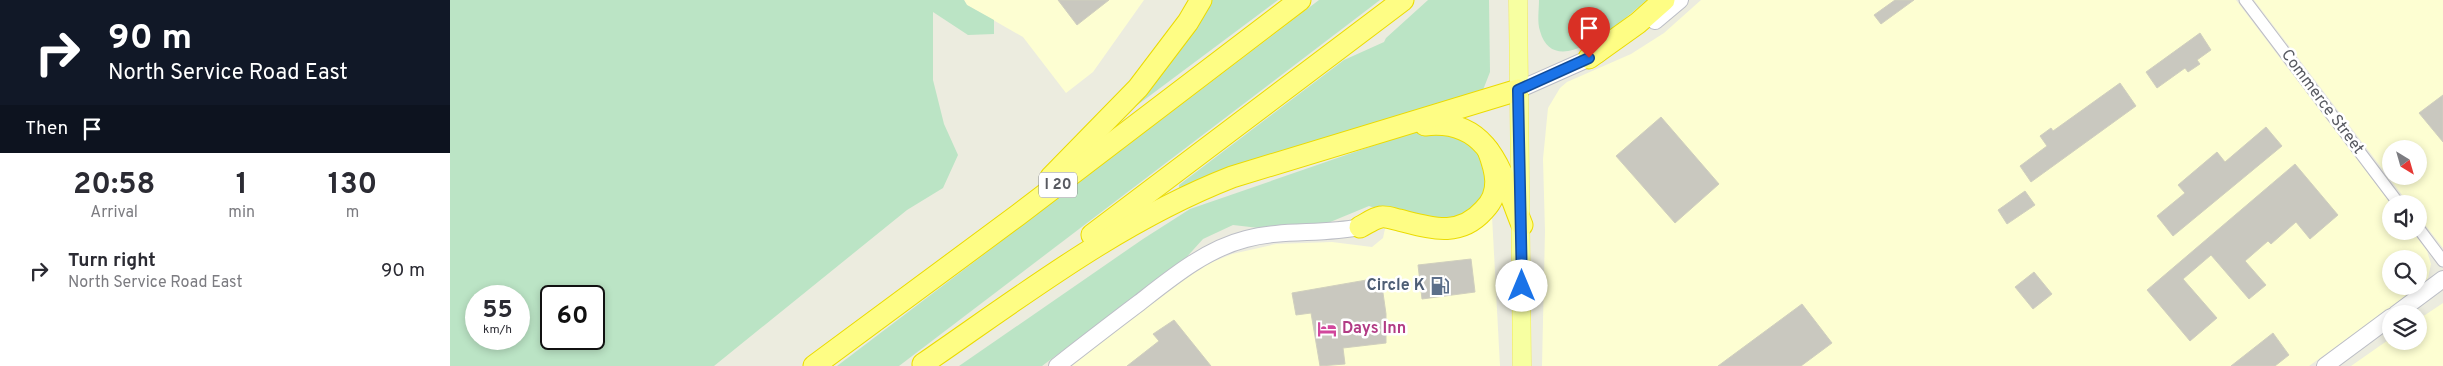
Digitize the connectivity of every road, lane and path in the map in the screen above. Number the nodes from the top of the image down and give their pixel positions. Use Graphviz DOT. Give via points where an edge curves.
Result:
graph roads {
  1 [pos="1201,0"];
  2 [pos="1300,0"];
  3 [pos="1403,0"];
  4 [pos="1518,0"];
  5 [pos="1664,0"];
  6 [pos="1680,0"];
  7 [pos="2245,0"];
  8 [pos="1589,58"];
  9 [pos="1518,90"];
  10 [pos="1395,128"];
  11 [pos="1488,150"];
  12 [pos="2392,195"];
  13 [pos="1018,215"];
  14 [pos="1522,225"];
  15 [pos="1360,227"];
  16 [pos="2427,240"];
  17 [pos="2443,261"];
  18 [pos="2443,279"];
  19 [pos="2408,305"];
  20 [pos="2382,324"];
  21 [pos="921,365"];
  22 [pos="814,366"];
  23 [pos="1057,366"];
  24 [pos="1522,366"];
  25 [pos="2324,366"];
  1 -- 13 [label="highway" via="1138,88 1058,169"];
  2 -- 13 [label="highway, I 20"];
  3 -- 21 [label="highway"];
  4 -- 9 [label="main road"];
  5 -- 8 [label="highway"];
  6 -- 8 [label="street" via="1634,36"];
  7 -- 12 [label="street, Commerce Street"];
  8 -- 9 [label="street"];
  9 -- 10 [label="highway"];
  9 -- 14 [label="main road"];
  10 -- 11 [label="highway" via="1452,124 1467,129"];
  10 -- 21 [label="highway" via="1232,177 1166,205 1066,266"];
  11 -- 14 [label="highway"];
  11 -- 15 [label="highway" via="1496,190 1485,209 1469,223 1460,228 1431,228 1382,216"];
  13 -- 22 [label="highway, I 20"];
  14 -- 24 [label="main road"];
  15 -- 23 [label="street" via="1273,234 1223,247 1173,277"];
  16 -- 17 [label="street"];
  18 -- 19 [label="street"];
  20 -- 25 [label="street"];
}
